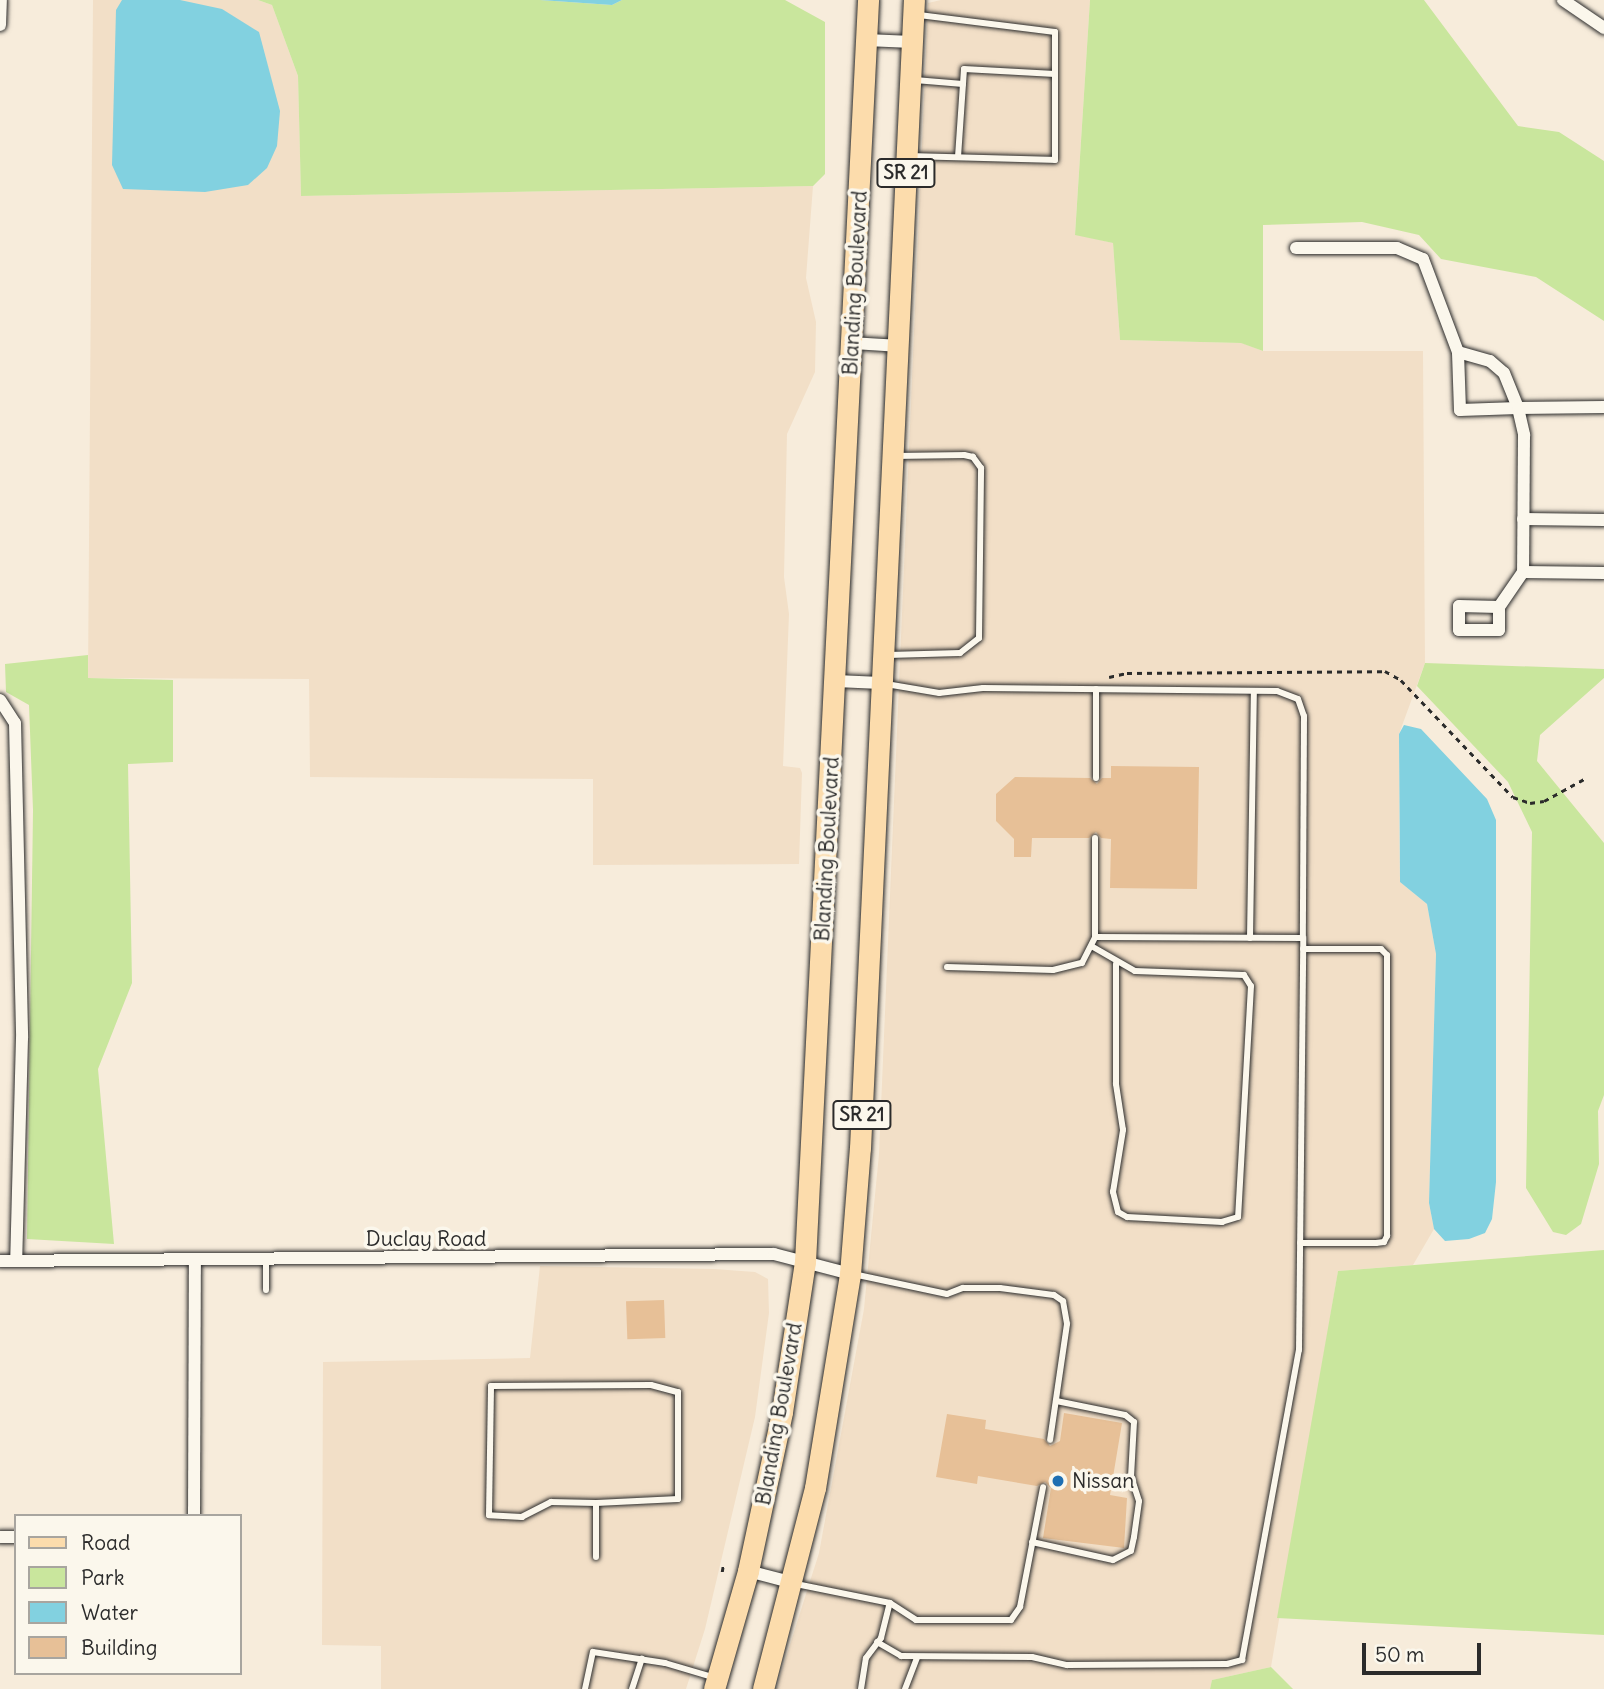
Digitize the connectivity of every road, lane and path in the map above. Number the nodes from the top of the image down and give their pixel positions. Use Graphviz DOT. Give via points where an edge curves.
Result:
graph roads {
  1 [pos="1,0"];
  2 [pos="868,0"];
  3 [pos="1563,0"];
  4 [pos="913,7"];
  5 [pos="0,25"];
  6 [pos="1604,28"];
  7 [pos="866,40"];
  8 [pos="912,42"];
  9 [pos="1055,74"];
  10 [pos="910,80"];
  11 [pos="963,85"];
  12 [pos="906,156"];
  13 [pos="955,157"];
  14 [pos="1296,248"];
  15 [pos="852,343"];
  16 [pos="898,346"];
  17 [pos="1458,352"];
  18 [pos="1604,407"];
  19 [pos="1518,408"];
  20 [pos="892,456"];
  21 [pos="1523,519"];
  22 [pos="1604,520"];
  23 [pos="1523,572"];
  24 [pos="1604,573"];
  25 [pos="1499,607"];
  26 [pos="882,655"];
  27 [pos="836,681"];
  28 [pos="881,683"];
  29 [pos="1096,689"];
  30 [pos="1254,691"];
  31 [pos="0,700"];
  32 [pos="1096,778"];
  33 [pos="1586,778"];
  34 [pos="1095,838"];
  35 [pos="1095,937"];
  36 [pos="1250,938"];
  37 [pos="1303,938"];
  38 [pos="1093,947"];
  39 [pos="1303,949"];
  40 [pos="1116,964"];
  41 [pos="947,967"];
  42 [pos="1300,1243"];
  43 [pos="266,1259"];
  44 [pos="195,1260"];
  45 [pos="0,1261"];
  46 [pos="16,1261"];
  47 [pos="805,1262"];
  48 [pos="850,1273"];
  49 [pos="266,1290"];
  50 [pos="1056,1401"];
  51 [pos="1050,1440"];
  52 [pos="1043,1487"];
  53 [pos="596,1503"];
  54 [pos="194,1514"];
  55 [pos="1032,1542"];
  56 [pos="596,1557"];
  57 [pos="723,1566"];
  58 [pos="748,1571"];
  59 [pos="722,1572"];
  60 [pos="794,1583"];
  61 [pos="891,1603"];
  62 [pos="877,1642"];
  63 [pos="917,1657"];
  64 [pos="642,1659"];
  65 [pos="715,1684"];
  66 [pos="584,1689"];
  67 [pos="632,1689"];
  68 [pos="762,1689"];
  69 [pos="862,1689"];
  70 [pos="905,1689"];
  1 -- 5 [label="street"];
  2 -- 7 [label="main road, Blanding Boulevard / SR 21"];
  3 -- 6 [label="street"];
  4 -- 8 [label="main road, SR 21"];
  4 -- 9 [label="lane" via="1055,32"];
  7 -- 8 [label="street"];
  7 -- 15 [label="main road, Blanding Boulevard / SR 21"];
  8 -- 10 [label="main road, SR 21"];
  9 -- 11 [label="lane" via="964,69"];
  9 -- 13 [label="lane" via="1055,160"];
  10 -- 11 [label="lane"];
  10 -- 12 [label="main road, SR 21"];
  11 -- 13 [label="lane"];
  12 -- 13 [label="lane"];
  12 -- 16 [label="main road, SR 21"];
  14 -- 17 [label="street" via="1397,248 1423,259"];
  15 -- 16 [label="street"];
  15 -- 27 [label="main road, Blanding Boulevard / SR 21"];
  16 -- 20 [label="main road, SR 21"];
  17 -- 19 [label="street" via="1490,361 1504,373"];
  17 -- 19 [label="street" via="1460,410"];
  18 -- 19 [label="street"];
  19 -- 21 [label="street" via="1524,435"];
  20 -- 26 [label="main road, SR 21"];
  20 -- 26 [label="lane" via="964,455 973,457 981,468 979,638 960,653"];
  21 -- 22 [label="street"];
  21 -- 23 [label="street"];
  23 -- 24 [label="street"];
  23 -- 25 [label="street"];
  26 -- 28 [label="main road, SR 21"];
  27 -- 28 [label="street"];
  27 -- 47 [label="main road, Blanding Boulevard / SR 21"];
  28 -- 29 [label="lane" via="939,693 983,688"];
  28 -- 48 [label="main road, SR 21"];
  29 -- 30 [label="lane"];
  29 -- 32 [label="lane"];
  29 -- 33 [label="path" via="1109,677 1127,673 1385,671 1401,680 1513,797 1530,803 1544,801"];
  30 -- 36 [label="lane"];
  30 -- 37 [label="lane" via="1292,695 1304,716"];
  31 -- 46 [label="street" via="15,723 22,1038"];
  34 -- 35 [label="lane"];
  35 -- 36 [label="lane"];
  35 -- 38 [label="lane"];
  36 -- 37 [label="lane"];
  37 -- 39 [label="lane"];
  38 -- 40 [label="lane"];
  38 -- 41 [label="lane" via="1083,963 1063,969"];
  39 -- 42 [label="lane"];
  39 -- 42 [label="lane" via="1381,950 1387,955 1387,1236 1376,1243"];
  40 -- 40 [label="lane" via="1135,971 1244,975 1251,986 1238,1217 1222,1222 1127,1217 1118,1212 1113,1192 1124,1130 1116,1084"];
  42 -- 63 [label="lane" via="1299,1350 1241,1660 1227,1664 1067,1665 1032,1657"];
  43 -- 44 [label="street, Duclay Road"];
  43 -- 47 [label="street, Duclay Road" via="774,1254"];
  43 -- 49 [label="lane"];
  44 -- 46 [label="street, Duclay Road"];
  44 -- 54 [label="street"];
  45 -- 46 [label="street, Duclay Road"];
  47 -- 48 [label="street, Duclay Road"];
  47 -- 58 [label="main road, Blanding Boulevard / SR 21" via="782,1412"];
  48 -- 50 [label="lane" via="947,1294 981,1287 1054,1295 1067,1312"];
  48 -- 60 [label="main road, SR 21" via="834,1390"];
  50 -- 51 [label="lane"];
  50 -- 55 [label="lane" via="1125,1415 1134,1422 1130,1477 1139,1502 1134,1536 1131,1551 1113,1560"];
  52 -- 55 [label="lane"];
  53 -- 53 [label="lane" via="678,1499 677,1390 651,1385 491,1386 489,1515 522,1517 551,1502"];
  53 -- 56 [label="lane"];
  55 -- 61 [label="lane" via="1020,1607 1011,1620 916,1620"];
  57 -- 59 [label="path"];
  58 -- 60 [label="street"];
  58 -- 65 [label="main road, Blanding Boulevard / SR 21"];
  60 -- 61 [label="lane"];
  60 -- 68 [label="main road, SR 21"];
  61 -- 62 [label="lane"];
  62 -- 63 [label="lane" via="901,1656"];
  62 -- 69 [label="lane" via="866,1658"];
  63 -- 70 [label="lane"];
  64 -- 65 [label="lane"];
  64 -- 66 [label="lane" via="593,1653"];
  64 -- 67 [label="lane"];
}
